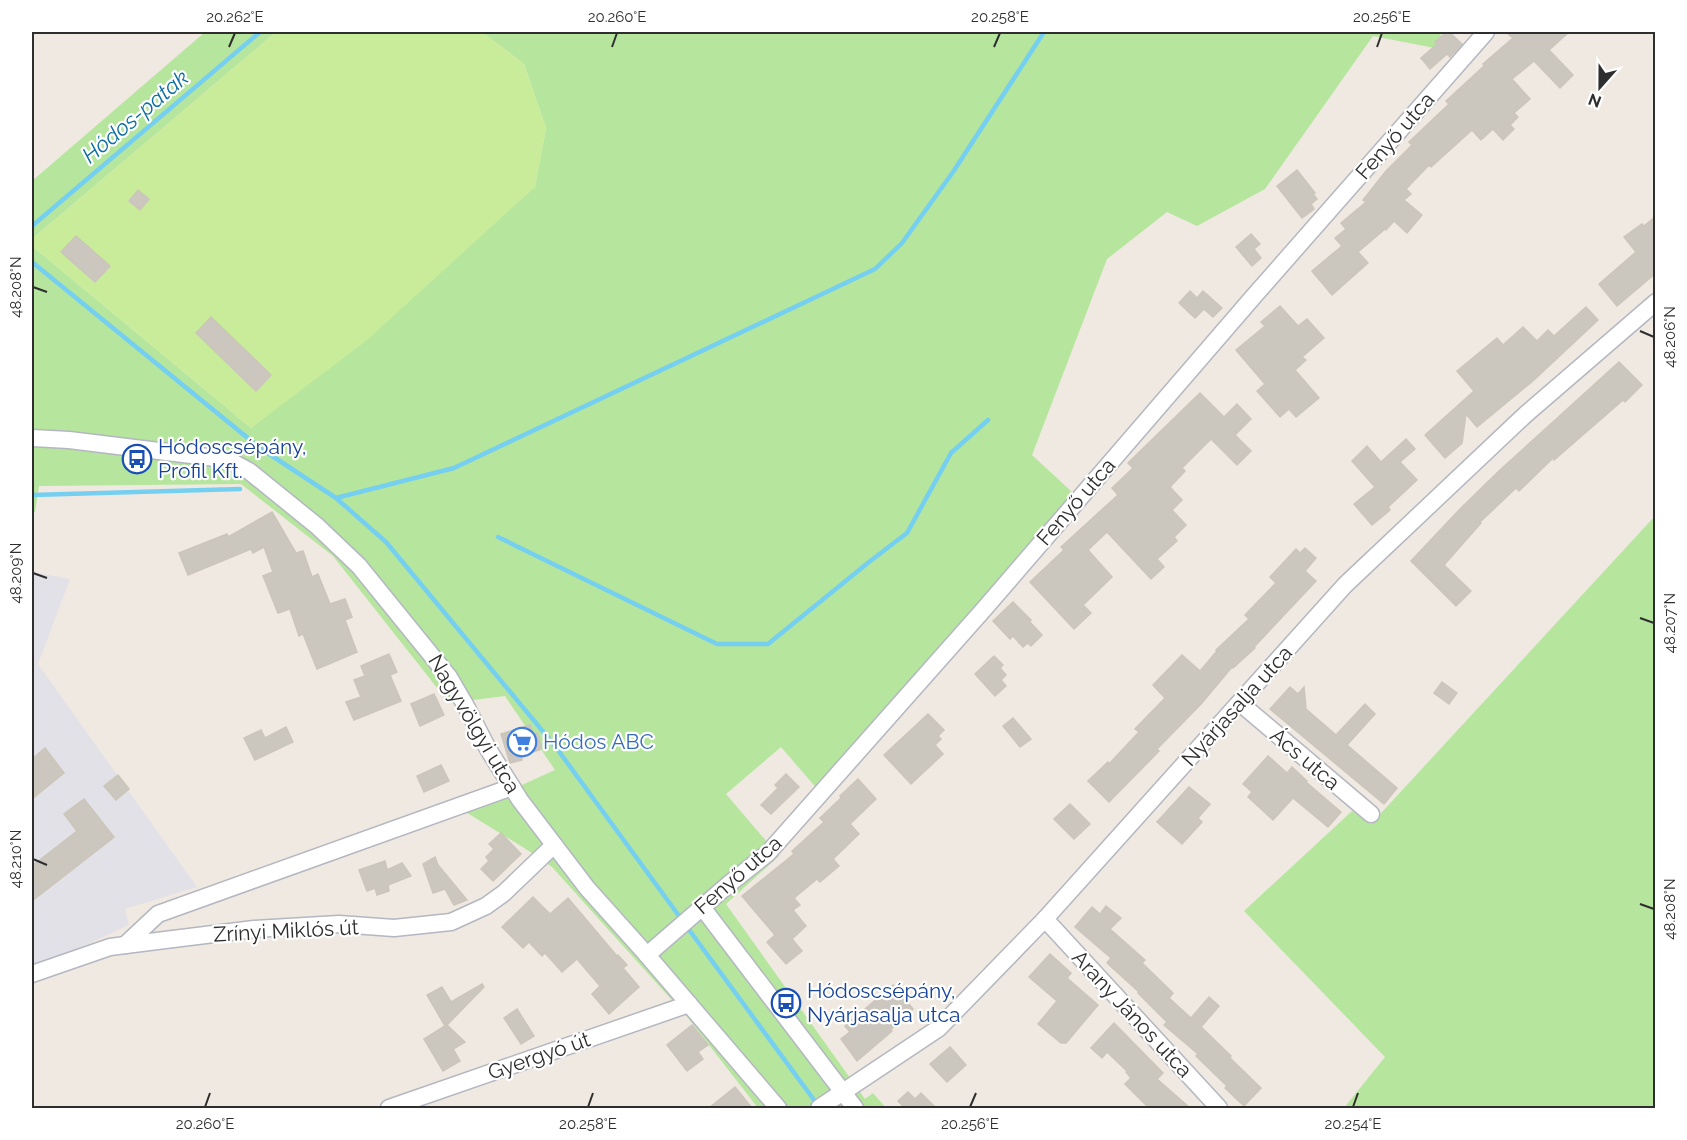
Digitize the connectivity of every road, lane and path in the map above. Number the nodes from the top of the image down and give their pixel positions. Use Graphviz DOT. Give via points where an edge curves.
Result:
graph roads {
  1 [pos="1486,32"];
  2 [pos="1656,302"];
  3 [pos="32,438"];
  4 [pos="1240,703"];
  5 [pos="512,787"];
  6 [pos="1371,814"];
  7 [pos="554,845"];
  8 [pos="690,918"];
  9 [pos="1044,919"];
  10 [pos="125,945"];
  11 [pos="647,955"];
  12 [pos="32,974"];
  13 [pos="689,1004"];
  14 [pos="843,1093"];
  15 [pos="823,1106"];
  16 [pos="389,1108"];
  17 [pos="778,1108"];
  18 [pos="855,1108"];
  19 [pos="1219,1108"];
  1 -- 8 [label="street, Fenyő utca" via="768,854"];
  2 -- 4 [label="street, Nyárjasalja utca" via="1526,415 1345,585"];
  3 -- 5 [label="street, Nagyvölgyi utca" via="216,458 249,471 317,526 382,593 449,677"];
  4 -- 6 [label="street, Ács utca"];
  4 -- 9 [label="street, Nyárjasalja utca"];
  5 -- 7 [label="street, Nagyvölgyi utca"];
  5 -- 10 [label="street" via="158,914"];
  7 -- 10 [label="street, Zrínyi Miklós út" via="504,893 451,922 394,928 339,924 254,929"];
  7 -- 11 [label="street, Nagyvölgyi utca"];
  8 -- 11 [label="street, Fenyő utca"];
  8 -- 14 [label="street"];
  9 -- 14 [label="street, Nyárjasalja utca" via="939,1028"];
  9 -- 19 [label="street, Arany János utca"];
  10 -- 12 [label="street, Zrínyi Miklós út"];
  11 -- 13 [label="street, Nagyvölgyi utca"];
  13 -- 16 [label="street, Gyergyó út"];
  13 -- 17 [label="street, Nagyvölgyi utca"];
  14 -- 15 [label="street, Nyárjasalja utca"];
  14 -- 18 [label="street"];
}
